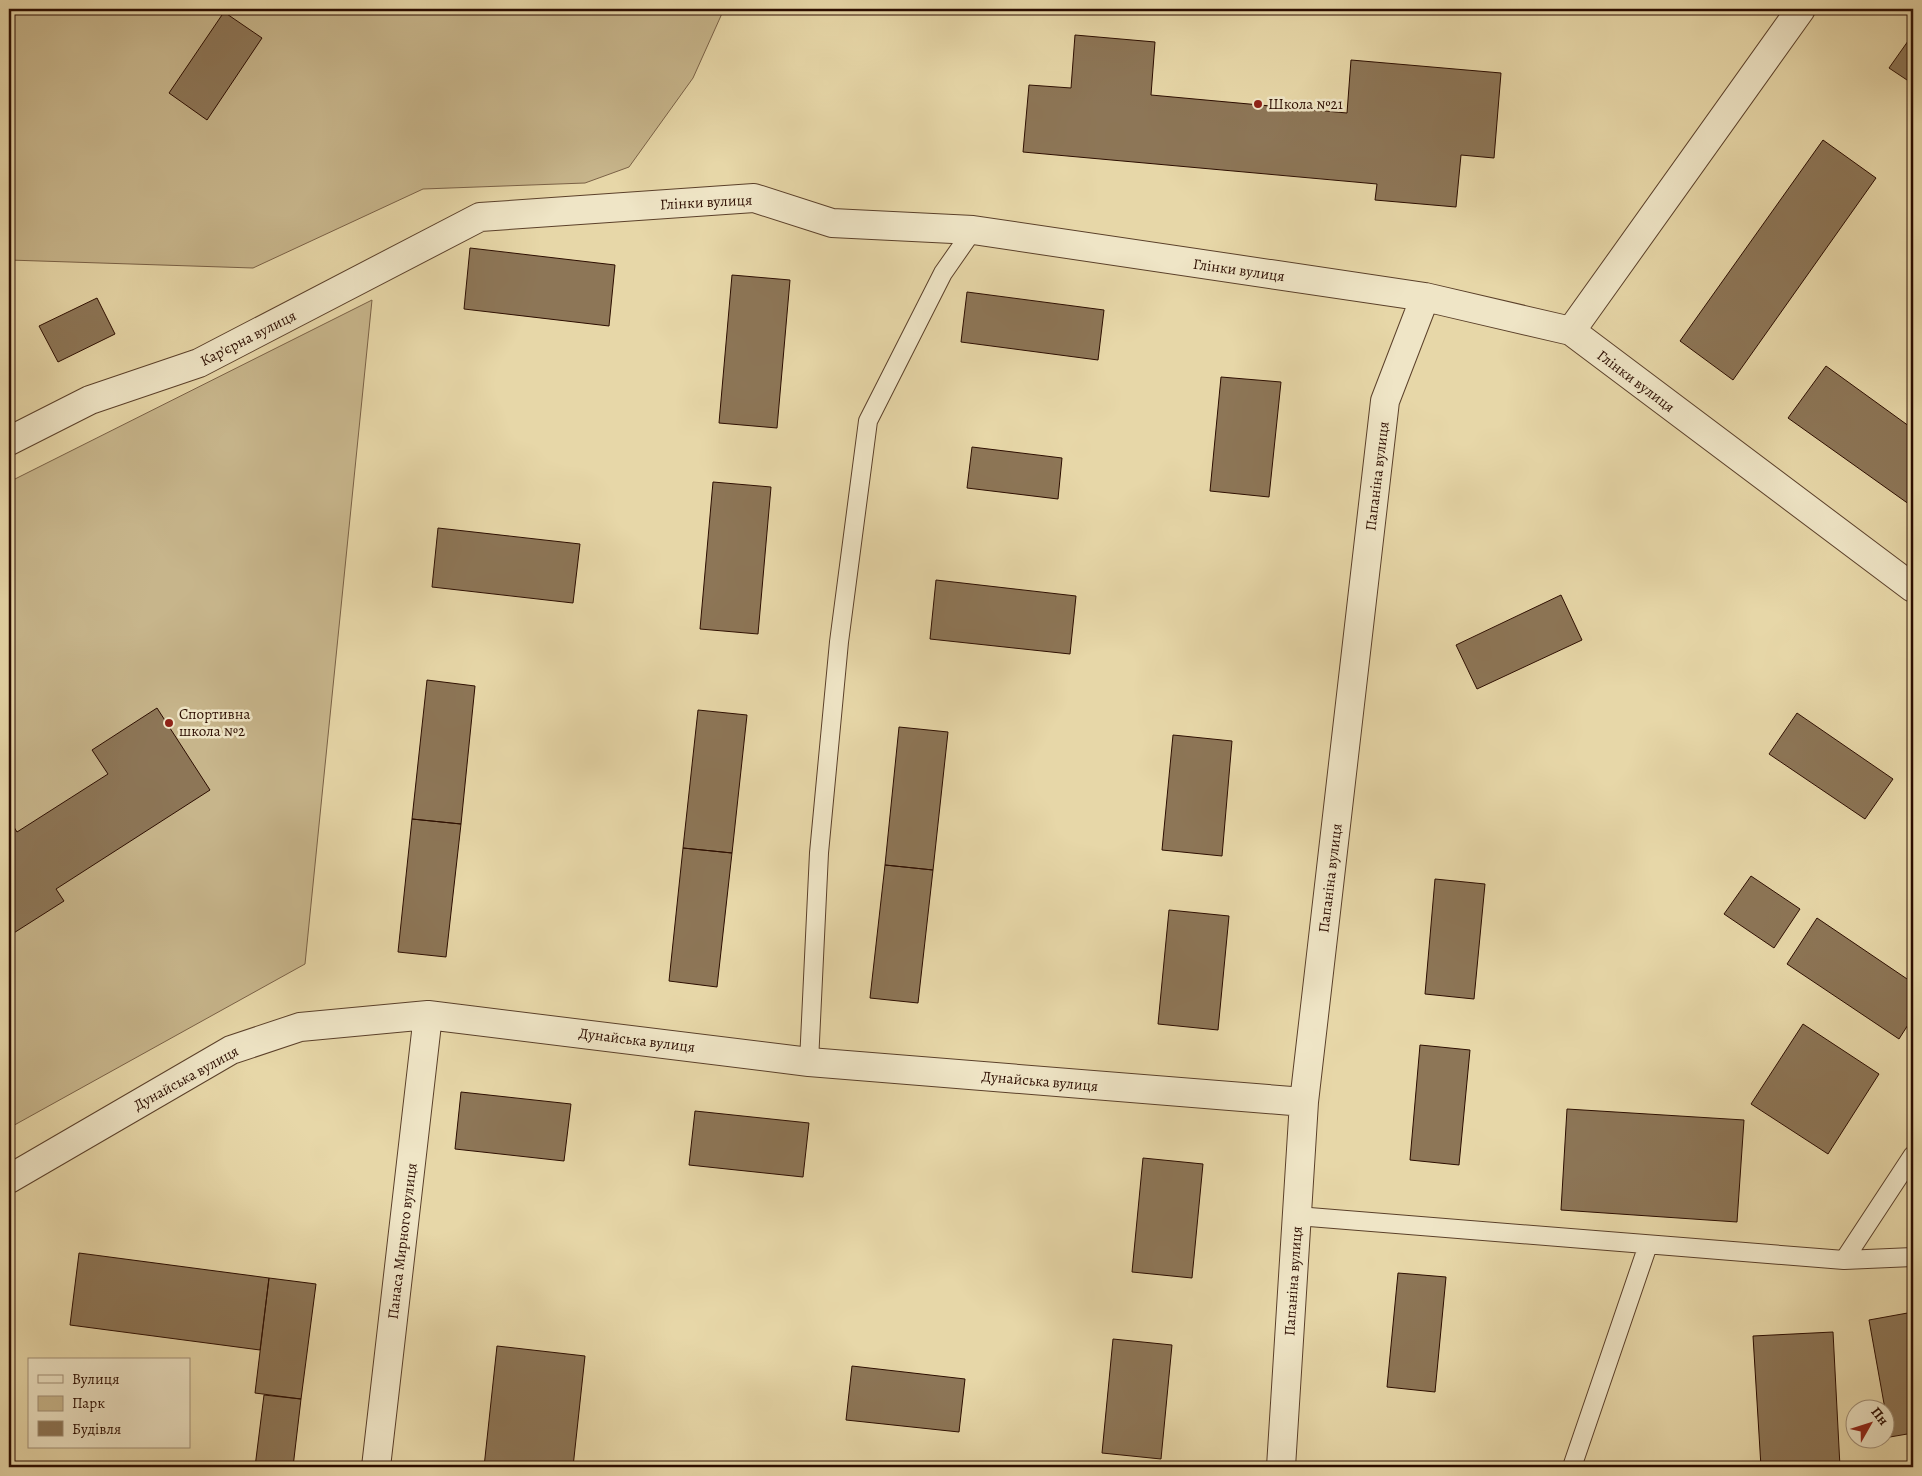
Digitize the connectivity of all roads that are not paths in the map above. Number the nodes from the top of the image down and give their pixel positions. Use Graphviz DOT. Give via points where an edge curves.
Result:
graph roads {
  1 [pos="1801,9"];
  2 [pos="480,217"];
  3 [pos="974,230"];
  4 [pos="1425,297"];
  5 [pos="1571,332"];
  6 [pos="9,441"];
  7 [pos="1913,588"];
  8 [pos="428,1015"];
  9 [pos="809,1062"];
  10 [pos="1304,1102"];
  11 [pos="1913,1155"];
  12 [pos="9,1179"];
  13 [pos="1297,1216"];
  14 [pos="1648,1244"];
  15 [pos="1913,1257"];
  16 [pos="1844,1260"];
  17 [pos="376,1467"];
  18 [pos="1281,1467"];
  19 [pos="1572,1467"];
  1 -- 5 [label="street"];
  2 -- 3 [label="street, Глінки вулиця" via="754,198 832,223"];
  2 -- 6 [label="street, Кар’єрна вулиця" via="199,363 90,400"];
  3 -- 4 [label="street, Глінки вулиця"];
  3 -- 9 [label="lane" via="943,273 868,421 839,642 819,853"];
  4 -- 5 [label="street, Глінки вулиця"];
  4 -- 10 [label="street, Папаніна вулиця" via="1385,401"];
  5 -- 7 [label="street, Глінки вулиця"];
  8 -- 9 [label="street, Дунайська вулиця"];
  8 -- 12 [label="street, Дунайська вулиця" via="300,1027 231,1050"];
  8 -- 17 [label="street, Панаса Мирного вулиця"];
  9 -- 10 [label="street, Дунайська вулиця"];
  10 -- 13 [label="street, Папаніна вулиця"];
  11 -- 16 [label="lane"];
  13 -- 14 [label="lane"];
  13 -- 18 [label="street, Папаніна вулиця"];
  14 -- 16 [label="lane"];
  14 -- 19 [label="lane"];
  15 -- 16 [label="lane"];
}
